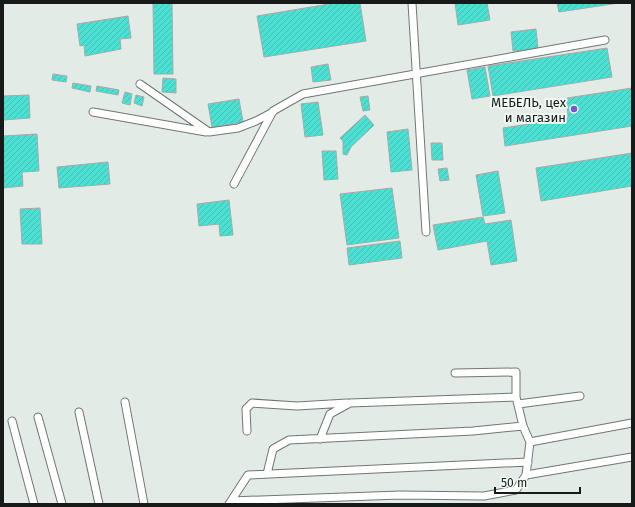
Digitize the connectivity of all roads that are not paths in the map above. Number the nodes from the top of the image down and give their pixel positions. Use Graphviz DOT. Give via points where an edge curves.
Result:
graph roads {
  1 [pos="412,3"];
  2 [pos="605,40"];
  3 [pos="417,74"];
  4 [pos="140,84"];
  5 [pos="273,111"];
  6 [pos="92,112"];
  7 [pos="209,132"];
  8 [pos="234,184"];
  9 [pos="426,232"];
  10 [pos="455,373"];
  11 [pos="580,396"];
  12 [pos="517,400"];
  13 [pos="125,402"];
  14 [pos="350,403"];
  15 [pos="79,412"];
  16 [pos="38,417"];
  17 [pos="12,421"];
  18 [pos="632,423"];
  19 [pos="523,426"];
  20 [pos="247,431"];
  21 [pos="320,438"];
  22 [pos="530,442"];
  23 [pos="632,457"];
  24 [pos="528,462"];
  25 [pos="267,474"];
  26 [pos="526,475"];
  27 [pos="230,502"];
  28 [pos="34,504"];
  29 [pos="62,504"];
  30 [pos="99,504"];
  31 [pos="144,504"];
  1 -- 3 [label="lane"];
  2 -- 3 [label="lane"];
  3 -- 5 [label="lane" via="303,94"];
  3 -- 9 [label="lane"];
  4 -- 7 [label="lane"];
  5 -- 7 [label="lane" via="256,122 238,128"];
  5 -- 8 [label="lane"];
  6 -- 7 [label="lane"];
  10 -- 12 [label="lane" via="516,372"];
  11 -- 12 [label="lane"];
  12 -- 14 [label="lane"];
  12 -- 19 [label="lane"];
  13 -- 31 [label="lane"];
  14 -- 20 [label="lane" via="297,406 252,403 246,409"];
  14 -- 21 [label="lane" via="330,414"];
  15 -- 30 [label="lane"];
  16 -- 29 [label="lane"];
  17 -- 28 [label="lane"];
  18 -- 22 [label="lane"];
  19 -- 21 [label="lane" via="473,431"];
  19 -- 22 [label="lane"];
  21 -- 25 [label="lane" via="289,440 273,449"];
  22 -- 24 [label="lane"];
  23 -- 26 [label="lane"];
  24 -- 25 [label="lane"];
  24 -- 26 [label="lane"];
  25 -- 27 [label="lane" via="248,475"];
  26 -- 27 [label="lane" via="516,490 484,496 400,495"];
}
